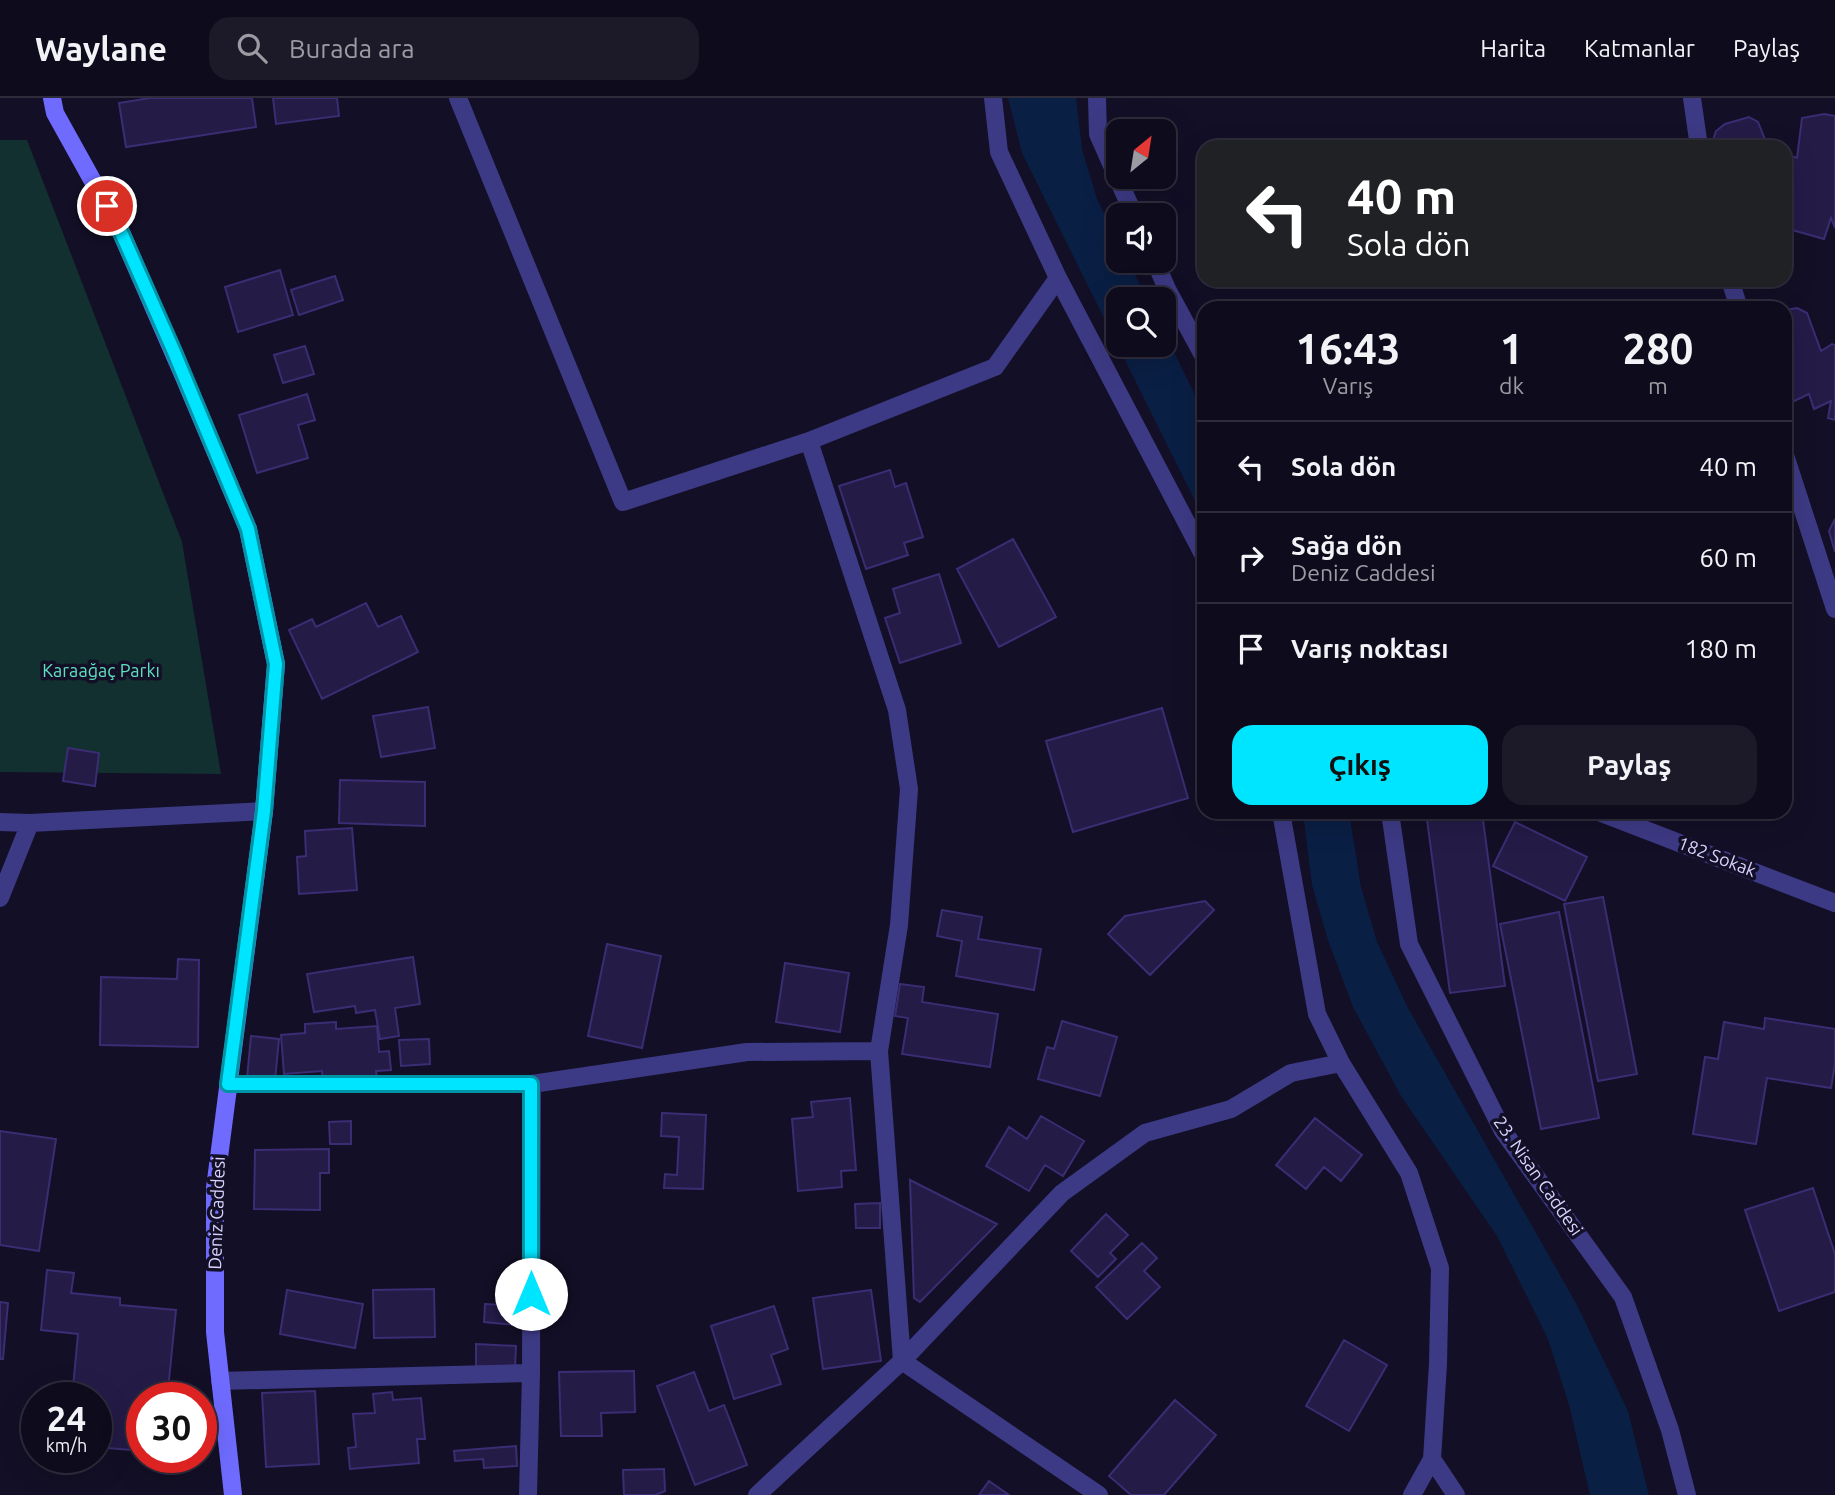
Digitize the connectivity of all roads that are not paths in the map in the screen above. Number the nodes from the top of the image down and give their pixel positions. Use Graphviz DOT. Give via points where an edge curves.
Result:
graph roads {
  1 [pos="52,98"];
  2 [pos="458,98"];
  3 [pos="993,98"];
  4 [pos="1097,98"];
  5 [pos="1692,98"];
  6 [pos="1698,140"];
  7 [pos="1129,203"];
  8 [pos="1160,273"];
  9 [pos="1058,278"];
  10 [pos="1197,344"];
  11 [pos="809,441"];
  12 [pos="1792,477"];
  13 [pos="1197,543"];
  14 [pos="1835,609"];
  15 [pos="264,811"];
  16 [pos="1282,819"];
  17 [pos="1392,819"];
  18 [pos="1617,819"];
  19 [pos="0,822"];
  20 [pos="30,822"];
  21 [pos="0,898"];
  22 [pos="1835,903"];
  23 [pos="879,1051"];
  24 [pos="1341,1063"];
  25 [pos="228,1084"];
  26 [pos="531,1084"];
  27 [pos="902,1361"];
  28 [pos="531,1373"];
  29 [pos="220,1381"];
  30 [pos="1432,1460"];
  31 [pos="233,1495"];
  32 [pos="528,1495"];
  33 [pos="757,1495"];
  34 [pos="1099,1495"];
  35 [pos="1412,1495"];
  36 [pos="1457,1495"];
  37 [pos="1687,1495"];
  1 -- 15 [label="street, Deniz Caddesi" via="55,113 120,230 248,529 276,664"];
  2 -- 11 [label="street" via="622,502"];
  3 -- 9 [label="street" via="999,152"];
  4 -- 7 [label="street" via="1098,134"];
  5 -- 6 [label="street"];
  8 -- 10 [label="street"];
  9 -- 11 [label="street" via="995,367"];
  9 -- 13 [label="street"];
  11 -- 23 [label="street" via="897,710 909,789 899,925"];
  12 -- 14 [label="street"];
  15 -- 20 [label="street"];
  15 -- 25 [label="street, Deniz Caddesi"];
  16 -- 24 [label="street" via="1317,1014"];
  17 -- 37 [label="street, 23. Nisan Caddesi" via="1409,944 1503,1131 1623,1297 1670,1430"];
  18 -- 22 [label="street, 182 Sokak"];
  19 -- 20 [label="street"];
  20 -- 21 [label="street"];
  23 -- 26 [label="street" via="747,1052"];
  23 -- 27 [label="street"];
  24 -- 27 [label="street" via="1291,1073 1231,1110 1145,1133 1062,1193"];
  24 -- 30 [label="street" via="1409,1173 1440,1268"];
  25 -- 26 [label="street"];
  25 -- 29 [label="street, Deniz Caddesi" via="215,1188 215,1332"];
  26 -- 28 [label="street"];
  27 -- 33 [label="street"];
  27 -- 34 [label="street"];
  28 -- 29 [label="street"];
  28 -- 32 [label="street"];
  29 -- 31 [label="street, Deniz Caddesi"];
  30 -- 35 [label="street"];
  30 -- 36 [label="street"];
}
